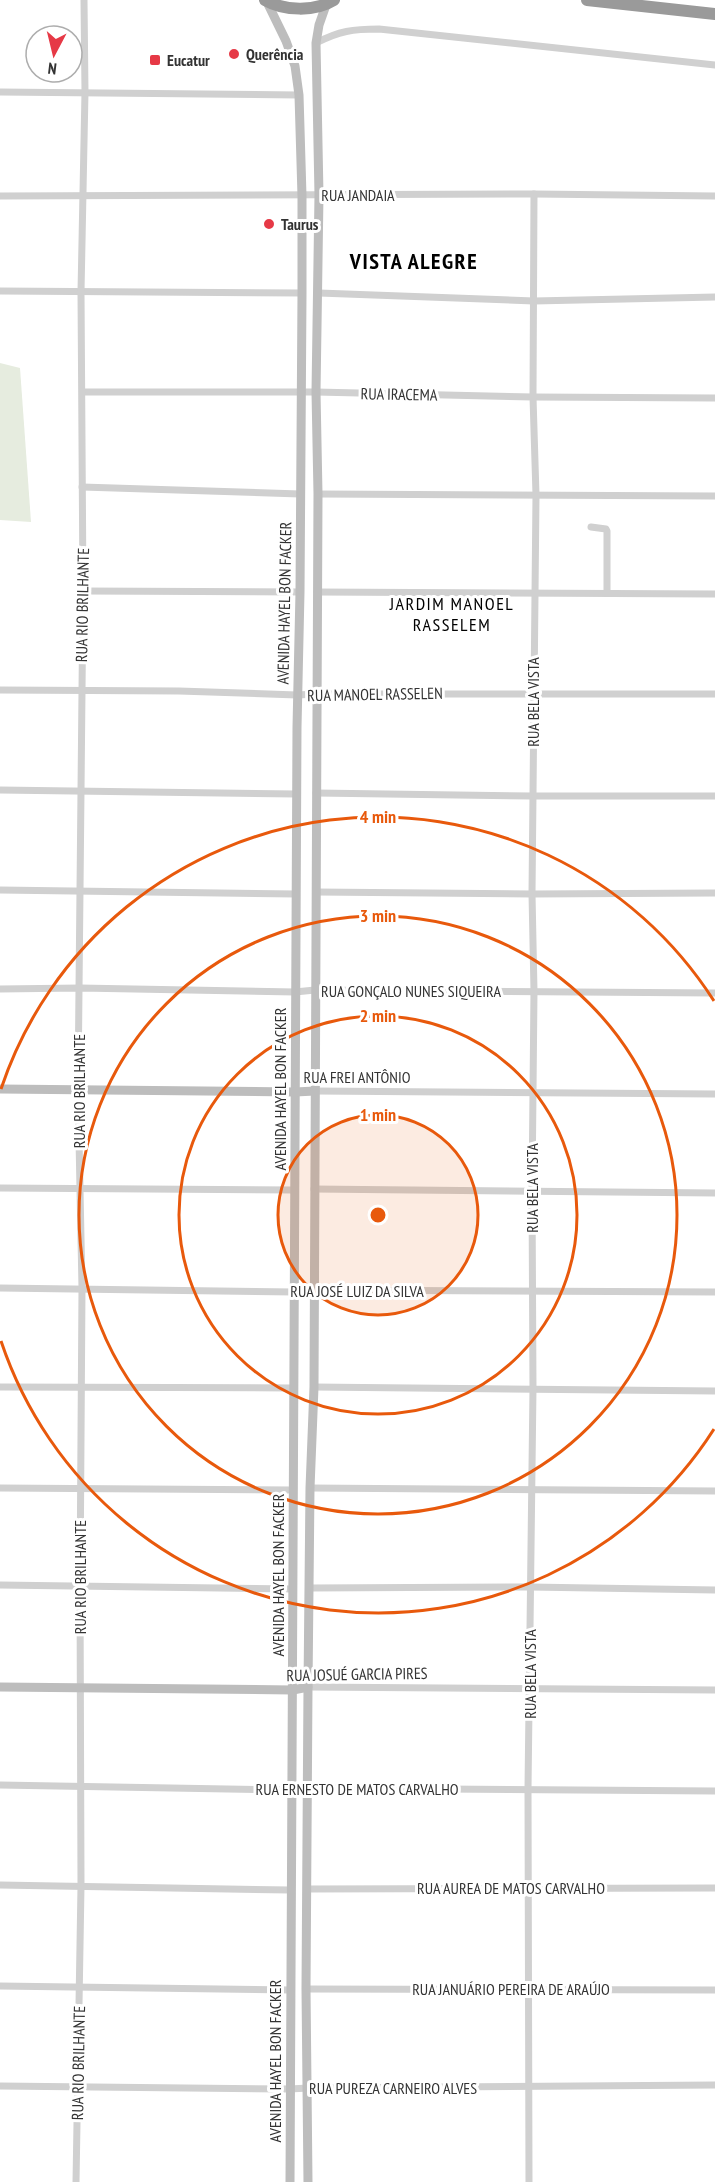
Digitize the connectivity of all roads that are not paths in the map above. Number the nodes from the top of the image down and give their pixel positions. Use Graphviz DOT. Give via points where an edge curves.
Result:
graph roads {
  1 [pos="84,0"];
  2 [pos="587,0"];
  3 [pos="266,1"];
  4 [pos="330,2"];
  5 [pos="715,15"];
  6 [pos="316,43"];
  7 [pos="715,66"];
  8 [pos="0,92"];
  9 [pos="85,92"];
  10 [pos="299,95"];
  11 [pos="534,194"];
  12 [pos="319,195"];
  13 [pos="0,196"];
  14 [pos="302,196"];
  15 [pos="715,196"];
  16 [pos="83,197"];
  17 [pos="0,291"];
  18 [pos="81,292"];
  19 [pos="302,293"];
  20 [pos="319,293"];
  21 [pos="715,297"];
  22 [pos="534,301"];
  23 [pos="83,392"];
  24 [pos="300,392"];
  25 [pos="316,392"];
  26 [pos="533,397"];
  27 [pos="715,398"];
  28 [pos="82,487"];
  29 [pos="300,494"];
  30 [pos="318,494"];
  31 [pos="536,495"];
  32 [pos="715,496"];
  33 [pos="591,527"];
  34 [pos="82,591"];
  35 [pos="300,592"];
  36 [pos="317,592"];
  37 [pos="533,593"];
  38 [pos="607,593"];
  39 [pos="715,594"];
  40 [pos="0,690"];
  41 [pos="81,690"];
  42 [pos="317,694"];
  43 [pos="533,694"];
  44 [pos="715,694"];
  45 [pos="297,695"];
  46 [pos="0,790"];
  47 [pos="80,791"];
  48 [pos="316,793"];
  49 [pos="296,795"];
  50 [pos="533,796"];
  51 [pos="715,796"];
  52 [pos="0,890"];
  53 [pos="79,891"];
  54 [pos="317,892"];
  55 [pos="715,893"];
  56 [pos="296,894"];
  57 [pos="532,894"];
  58 [pos="80,988"];
  59 [pos="0,989"];
  60 [pos="315,990"];
  61 [pos="534,991"];
  62 [pos="296,992"];
  63 [pos="715,993"];
  64 [pos="0,1089"];
  65 [pos="78,1090"];
  66 [pos="315,1091"];
  67 [pos="295,1092"];
  68 [pos="534,1094"];
  69 [pos="715,1094"];
  70 [pos="0,1188"];
  71 [pos="80,1189"];
  72 [pos="315,1189"];
  73 [pos="295,1190"];
  74 [pos="532,1192"];
  75 [pos="715,1193"];
  76 [pos="0,1288"];
  77 [pos="82,1288"];
  78 [pos="314,1290"];
  79 [pos="294,1292"];
  80 [pos="532,1292"];
  81 [pos="715,1293"];
  82 [pos="0,1387"];
  83 [pos="81,1387"];
  84 [pos="314,1387"];
  85 [pos="293,1388"];
  86 [pos="533,1388"];
  87 [pos="715,1391"];
  88 [pos="80,1487"];
  89 [pos="0,1488"];
  90 [pos="310,1488"];
  91 [pos="293,1490"];
  92 [pos="531,1490"];
  93 [pos="715,1491"];
  94 [pos="0,1585"];
  95 [pos="80,1586"];
  96 [pos="530,1587"];
  97 [pos="310,1588"];
  98 [pos="293,1589"];
  99 [pos="715,1590"];
  100 [pos="0,1687"];
  101 [pos="80,1687"];
  102 [pos="308,1687"];
  103 [pos="530,1689"];
  104 [pos="293,1690"];
  105 [pos="715,1690"];
  106 [pos="0,1785"];
  107 [pos="80,1786"];
  108 [pos="307,1788"];
  109 [pos="528,1789"];
  110 [pos="292,1790"];
  111 [pos="715,1791"];
  112 [pos="0,1885"];
  113 [pos="81,1886"];
  114 [pos="528,1887"];
  115 [pos="715,1888"];
  116 [pos="307,1889"];
  117 [pos="290,1890"];
  118 [pos="0,1986"];
  119 [pos="80,1987"];
  120 [pos="528,1988"];
  121 [pos="306,1989"];
  122 [pos="291,1990"];
  123 [pos="715,1990"];
  124 [pos="715,2085"];
  125 [pos="0,2086"];
  126 [pos="78,2087"];
  127 [pos="528,2087"];
  128 [pos="308,2088"];
  129 [pos="290,2089"];
  130 [pos="76,2182"];
  131 [pos="290,2182"];
  132 [pos="308,2182"];
  133 [pos="529,2182"];
  1 -- 9 [label="street, RUA RIO BRILHANTE"];
  2 -- 5 [label="highway"];
  3 -- 4 [label="highway" via="291,8"];
  3 -- 10 [label="main road, AVENIDA HAYEL BON FACKER" via="295,66"];
  4 -- 6 [label="main road, AVENIDA HAYEL BON FACKER"];
  6 -- 7 [label="street" via="352,29 379,29"];
  6 -- 12 [label="main road, AVENIDA HAYEL BON FACKER"];
  8 -- 9 [label="street"];
  9 -- 10 [label="street"];
  9 -- 16 [label="street, RUA RIO BRILHANTE"];
  10 -- 14 [label="main road, AVENIDA HAYEL BON FACKER"];
  11 -- 12 [label="street, RUA JANDAIA"];
  11 -- 15 [label="street, RUA JANDAIA"];
  11 -- 22 [label="street, RUA BELA VISTA"];
  12 -- 14 [label="street, RUA JANDAIA"];
  12 -- 20 [label="main road, AVENIDA HAYEL BON FACKER"];
  13 -- 16 [label="street, RUA JANDAIA"];
  14 -- 16 [label="street, RUA JANDAIA"];
  14 -- 19 [label="main road, AVENIDA HAYEL BON FACKER"];
  16 -- 18 [label="street, RUA RIO BRILHANTE"];
  17 -- 18 [label="street"];
  18 -- 19 [label="street"];
  18 -- 23 [label="street, RUA RIO BRILHANTE"];
  19 -- 24 [label="main road, AVENIDA HAYEL BON FACKER"];
  20 -- 22 [label="street"];
  20 -- 25 [label="main road, AVENIDA HAYEL BON FACKER"];
  21 -- 22 [label="street"];
  22 -- 26 [label="street, RUA BELA VISTA"];
  23 -- 24 [label="street, RUA IRACEMA"];
  23 -- 28 [label="street, RUA RIO BRILHANTE"];
  24 -- 25 [label="street, RUA IRACEMA"];
  24 -- 29 [label="main road, AVENIDA HAYEL BON FACKER"];
  25 -- 26 [label="street, RUA IRACEMA"];
  25 -- 30 [label="main road, AVENIDA HAYEL BON FACKER"];
  26 -- 27 [label="street, RUA IRACEMA"];
  26 -- 31 [label="street, RUA BELA VISTA"];
  28 -- 29 [label="street"];
  28 -- 34 [label="street, RUA RIO BRILHANTE"];
  29 -- 35 [label="main road, AVENIDA HAYEL BON FACKER"];
  30 -- 31 [label="street"];
  30 -- 36 [label="main road, AVENIDA HAYEL BON FACKER"];
  31 -- 32 [label="street"];
  31 -- 37 [label="street, RUA BELA VISTA"];
  33 -- 38 [label="street" via="607,531"];
  34 -- 35 [label="street"];
  34 -- 41 [label="street, RUA RIO BRILHANTE"];
  35 -- 45 [label="main road, AVENIDA HAYEL BON FACKER"];
  36 -- 37 [label="street"];
  36 -- 42 [label="main road, AVENIDA HAYEL BON FACKER"];
  37 -- 38 [label="street"];
  37 -- 43 [label="street, RUA BELA VISTA"];
  38 -- 39 [label="street"];
  40 -- 41 [label="street, RUA MANOEL RASSELEN"];
  41 -- 45 [label="street, RUA MANOEL RASSELEN"];
  41 -- 47 [label="street, RUA RIO BRILHANTE"];
  42 -- 43 [label="street, RUA MANOEL RASSELEN"];
  42 -- 45 [label="street, RUA MANOEL RASSELEN"];
  42 -- 48 [label="main road, AVENIDA HAYEL BON FACKER"];
  43 -- 44 [label="street, RUA MANOEL RASSELEN"];
  43 -- 50 [label="street, RUA BELA VISTA"];
  45 -- 49 [label="main road, AVENIDA HAYEL BON FACKER"];
  46 -- 47 [label="street"];
  47 -- 49 [label="street"];
  47 -- 53 [label="street, RUA RIO BRILHANTE"];
  48 -- 50 [label="street"];
  48 -- 54 [label="main road, AVENIDA HAYEL BON FACKER"];
  49 -- 56 [label="main road, AVENIDA HAYEL BON FACKER"];
  50 -- 51 [label="street"];
  50 -- 57 [label="street, RUA BELA VISTA"];
  52 -- 53 [label="street"];
  53 -- 56 [label="street"];
  53 -- 58 [label="street, RUA RIO BRILHANTE"];
  54 -- 57 [label="street"];
  54 -- 60 [label="main road, AVENIDA HAYEL BON FACKER"];
  55 -- 57 [label="street"];
  56 -- 62 [label="main road, AVENIDA HAYEL BON FACKER"];
  57 -- 61 [label="street, RUA BELA VISTA"];
  58 -- 59 [label="street, RUA GONÇALO NUNES SIQUEIRA"];
  58 -- 62 [label="street, RUA GONÇALO NUNES SIQUEIRA"];
  58 -- 65 [label="street, RUA RIO BRILHANTE"];
  60 -- 61 [label="street, RUA GONÇALO NUNES SIQUEIRA"];
  60 -- 62 [label="street, RUA GONÇALO NUNES SIQUEIRA"];
  60 -- 66 [label="main road, AVENIDA HAYEL BON FACKER"];
  61 -- 63 [label="street, RUA GONÇALO NUNES SIQUEIRA"];
  61 -- 68 [label="street, RUA BELA VISTA"];
  62 -- 67 [label="main road, AVENIDA HAYEL BON FACKER"];
  64 -- 65 [label="main road, RUA FREI ANTÔNIO"];
  65 -- 67 [label="main road, RUA FREI ANTÔNIO"];
  65 -- 71 [label="street, RUA RIO BRILHANTE"];
  66 -- 67 [label="main road, RUA FREI ANTÔNIO"];
  66 -- 68 [label="street, RUA FREI ANTÔNIO"];
  66 -- 72 [label="main road, AVENIDA HAYEL BON FACKER"];
  67 -- 73 [label="main road, AVENIDA HAYEL BON FACKER"];
  68 -- 69 [label="street, RUA FREI ANTÔNIO"];
  68 -- 74 [label="street, RUA BELA VISTA"];
  70 -- 71 [label="street"];
  71 -- 73 [label="street"];
  71 -- 77 [label="street, RUA RIO BRILHANTE"];
  72 -- 74 [label="street"];
  72 -- 78 [label="main road, AVENIDA HAYEL BON FACKER"];
  73 -- 79 [label="main road, AVENIDA HAYEL BON FACKER"];
  74 -- 75 [label="street"];
  74 -- 80 [label="street, RUA BELA VISTA"];
  76 -- 77 [label="street, RUA JOSÉ LUIZ DA SILVA"];
  77 -- 79 [label="street, RUA JOSÉ LUIZ DA SILVA"];
  77 -- 83 [label="street, RUA RIO BRILHANTE"];
  78 -- 79 [label="street, RUA JOSÉ LUIZ DA SILVA"];
  78 -- 80 [label="street, RUA JOSÉ LUIZ DA SILVA"];
  78 -- 84 [label="main road, AVENIDA HAYEL BON FACKER"];
  79 -- 85 [label="main road, AVENIDA HAYEL BON FACKER"];
  80 -- 81 [label="street, RUA JOSÉ LUIZ DA SILVA"];
  80 -- 86 [label="street, RUA BELA VISTA"];
  82 -- 83 [label="street"];
  83 -- 85 [label="street"];
  83 -- 88 [label="street, RUA RIO BRILHANTE"];
  84 -- 86 [label="street"];
  84 -- 90 [label="main road, AVENIDA HAYEL BON FACKER"];
  85 -- 91 [label="main road, AVENIDA HAYEL BON FACKER"];
  86 -- 87 [label="street"];
  86 -- 92 [label="street, RUA BELA VISTA"];
  88 -- 89 [label="street"];
  88 -- 91 [label="street"];
  88 -- 95 [label="street, RUA RIO BRILHANTE"];
  90 -- 92 [label="street"];
  90 -- 97 [label="main road, AVENIDA HAYEL BON FACKER"];
  91 -- 98 [label="main road, AVENIDA HAYEL BON FACKER"];
  92 -- 93 [label="street"];
  92 -- 96 [label="street, RUA BELA VISTA"];
  94 -- 95 [label="street"];
  95 -- 98 [label="street"];
  95 -- 101 [label="street, RUA RIO BRILHANTE"];
  96 -- 97 [label="street"];
  96 -- 99 [label="street"];
  96 -- 103 [label="street, RUA BELA VISTA"];
  97 -- 102 [label="main road, AVENIDA HAYEL BON FACKER"];
  98 -- 104 [label="main road, AVENIDA HAYEL BON FACKER"];
  100 -- 101 [label="main road, RUA JOSUÉ GARCIA PIRES"];
  101 -- 104 [label="main road, RUA JOSUÉ GARCIA PIRES"];
  101 -- 107 [label="street, RUA RIO BRILHANTE"];
  102 -- 103 [label="street, RUA JOSUÉ GARCIA PIRES"];
  102 -- 104 [label="main road, RUA JOSUÉ GARCIA PIRES"];
  102 -- 108 [label="main road, AVENIDA HAYEL BON FACKER"];
  103 -- 105 [label="street, RUA JOSUÉ GARCIA PIRES"];
  103 -- 109 [label="street, RUA BELA VISTA"];
  104 -- 110 [label="main road, AVENIDA HAYEL BON FACKER"];
  106 -- 107 [label="street, RUA ERNESTO DE MATOS CARVALHO"];
  107 -- 110 [label="street, RUA ERNESTO DE MATOS CARVALHO"];
  107 -- 113 [label="street, RUA RIO BRILHANTE"];
  108 -- 109 [label="street, RUA ERNESTO DE MATOS CARVALHO"];
  108 -- 110 [label="street, RUA ERNESTO DE MATOS CARVALHO"];
  108 -- 116 [label="main road, AVENIDA HAYEL BON FACKER"];
  109 -- 111 [label="street, RUA ERNESTO DE MATOS CARVALHO"];
  109 -- 114 [label="street, RUA BELA VISTA"];
  110 -- 117 [label="main road, AVENIDA HAYEL BON FACKER"];
  112 -- 113 [label="street"];
  113 -- 117 [label="street"];
  113 -- 119 [label="street, RUA RIO BRILHANTE"];
  114 -- 115 [label="street, RUA AUREA DE MATOS CARVALHO"];
  114 -- 116 [label="street, RUA AUREA DE MATOS CARVALHO"];
  114 -- 120 [label="street, RUA BELA VISTA"];
  116 -- 121 [label="main road, AVENIDA HAYEL BON FACKER"];
  117 -- 122 [label="main road, AVENIDA HAYEL BON FACKER"];
  118 -- 119 [label="street"];
  119 -- 122 [label="street"];
  119 -- 126 [label="street, RUA RIO BRILHANTE"];
  120 -- 121 [label="street, RUA JANUÁRIO PEREIRA DE ARAÚJO"];
  120 -- 123 [label="street, RUA JANUÁRIO PEREIRA DE ARAÚJO"];
  120 -- 127 [label="street, RUA BELA VISTA"];
  121 -- 128 [label="main road, AVENIDA HAYEL BON FACKER"];
  122 -- 129 [label="main road, AVENIDA HAYEL BON FACKER"];
  124 -- 127 [label="street, RUA PUREZA CARNEIRO ALVES"];
  125 -- 126 [label="street, RUA PUREZA CARNEIRO ALVES"];
  126 -- 129 [label="street, RUA PUREZA CARNEIRO ALVES"];
  126 -- 130 [label="street, RUA RIO BRILHANTE"];
  127 -- 128 [label="street, RUA PUREZA CARNEIRO ALVES"];
  127 -- 133 [label="street, RUA BELA VISTA"];
  128 -- 129 [label="street, RUA PUREZA CARNEIRO ALVES"];
  128 -- 132 [label="main road, AVENIDA HAYEL BON FACKER"];
  129 -- 131 [label="main road, AVENIDA HAYEL BON FACKER"];
}
